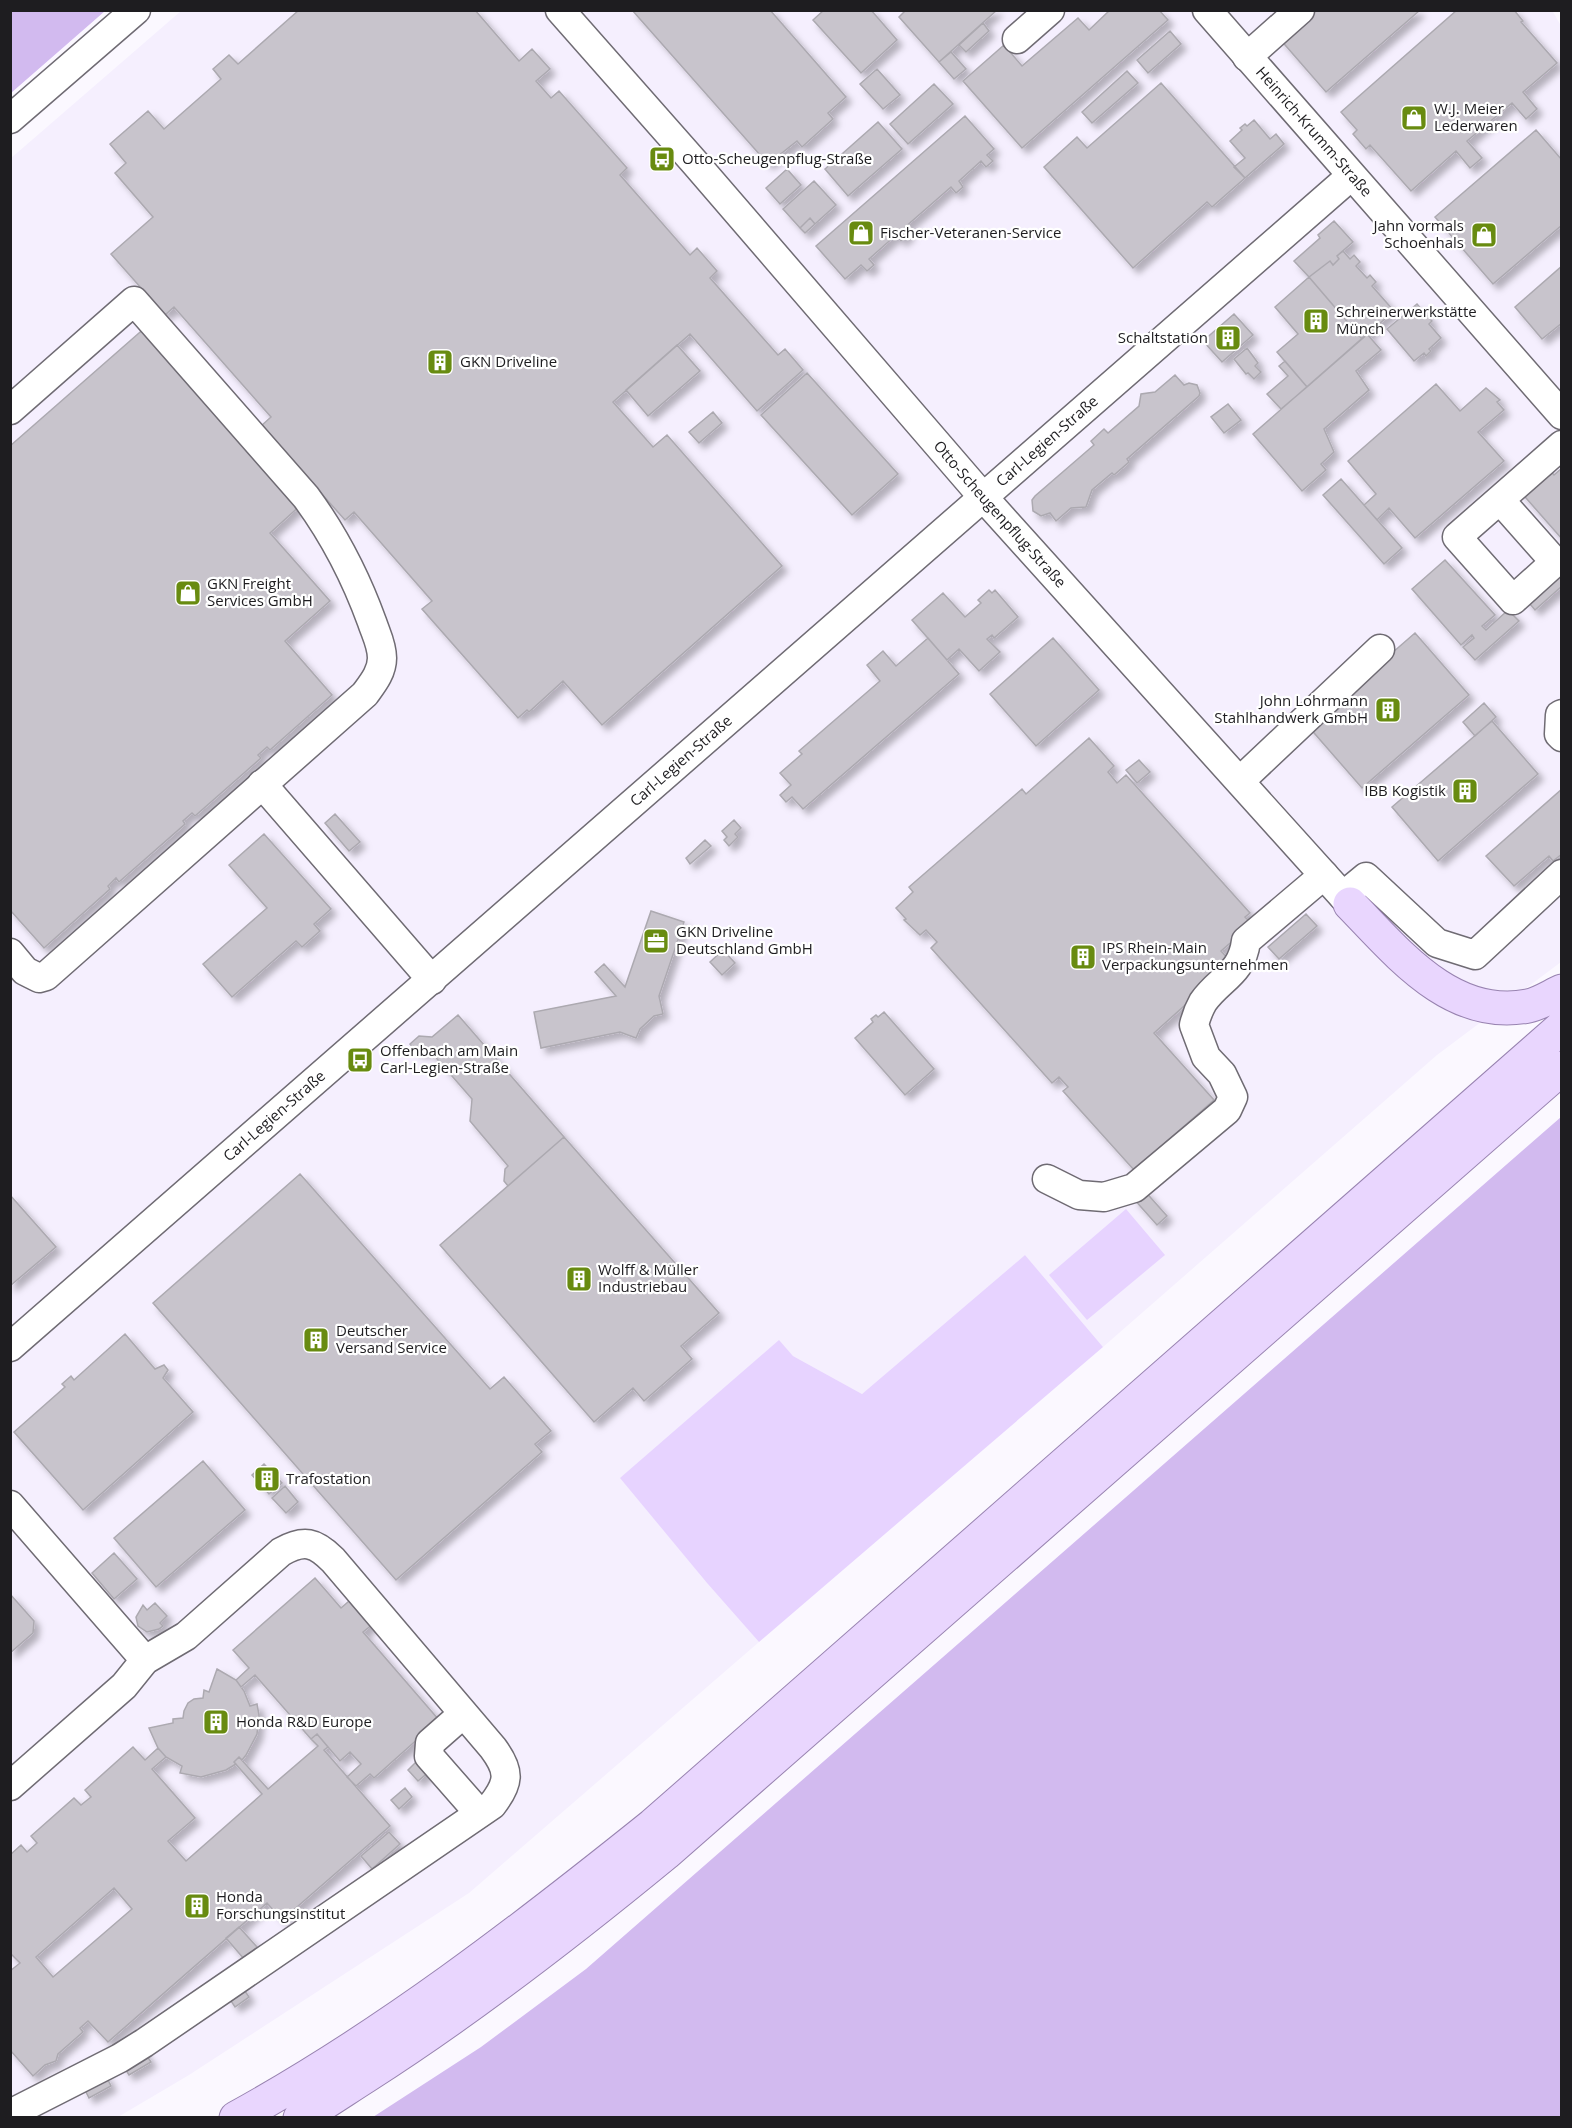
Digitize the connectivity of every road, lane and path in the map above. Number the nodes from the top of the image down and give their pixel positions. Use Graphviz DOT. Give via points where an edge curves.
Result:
graph roads {
  1 [pos="136,10"];
  2 [pos="560,10"];
  3 [pos="1050,10"];
  4 [pos="1207,10"];
  5 [pos="1300,10"];
  6 [pos="1017,39"];
  7 [pos="1247,57"];
  8 [pos="10,119"];
  9 [pos="1351,176"];
  10 [pos="10,410"];
  11 [pos="1562,416"];
  12 [pos="1562,445"];
  13 [pos="983,497"];
  14 [pos="1500,500"];
  15 [pos="1380,649"];
  16 [pos="1562,714"];
  17 [pos="1562,737"];
  18 [pos="1240,781"];
  19 [pos="262,784"];
  20 [pos="1562,874"];
  21 [pos="1324,875"];
  22 [pos="1346,900"];
  23 [pos="10,954"];
  24 [pos="432,980"];
  25 [pos="1562,991"];
  26 [pos="1562,1027"];
  27 [pos="1562,1068"];
  28 [pos="1047,1179"];
  29 [pos="10,1347"];
  30 [pos="10,1505"];
  31 [pos="145,1660"];
  32 [pos="464,1714"];
  33 [pos="10,1786"];
  34 [pos="479,1813"];
  35 [pos="10,2114"];
  36 [pos="236,2118"];
  37 [pos="300,2118"];
  1 -- 8 [label="street"];
  2 -- 13 [label="street, Otto-Scheugenpflug-Straße"];
  3 -- 6 [label="street"];
  4 -- 7 [label="street, Heinrich-Krumm-Straße"];
  5 -- 7 [label="street"];
  7 -- 9 [label="street, Heinrich-Krumm-Straße"];
  9 -- 11 [label="street, Heinrich-Krumm-Straße"];
  9 -- 13 [label="street, Carl-Legien-Straße"];
  10 -- 19 [label="street" via="134,300 328,526 381,646 381,669 365,694"];
  12 -- 14 [label="street"];
  13 -- 18 [label="street, Otto-Scheugenpflug-Straße"];
  13 -- 24 [label="street, Carl-Legien-Straße"];
  15 -- 18 [label="street"];
  16 -- 17 [label="street"];
  18 -- 21 [label="street, Otto-Scheugenpflug-Straße"];
  19 -- 23 [label="street" via="46,976 39,978 25,971"];
  19 -- 24 [label="street"];
  20 -- 22 [label="street" via="1475,955 1437,943 1366,876"];
  21 -- 22 [label="street, Otto-Scheugenpflug-Straße"];
  21 -- 28 [label="street" via="1246,941 1240,966 1202,1004 1194,1024 1206,1057 1222,1074 1233,1097 1227,1110 1134,1188 1104,1197 1079,1195"];
  22 -- 25 [label="main road" via="1428,979 1466,1000 1515,1008 1530,1006"];
  24 -- 29 [label="street, Carl-Legien-Straße"];
  26 -- 36 [label="main road" via="653,1825 434,1993"];
  27 -- 37 [label="main road" via="666,1853 475,2002"];
  30 -- 31 [label="street"];
  31 -- 32 [label="street" via="186,1636 281,1552 308,1543 333,1560"];
  31 -- 33 [label="street" via="124,1686"];
  32 -- 34 [label="street" via="506,1769 499,1796"];
  32 -- 34 [label="street" via="430,1743 429,1756"];
  34 -- 35 [label="street" via="120,2058"];
}
